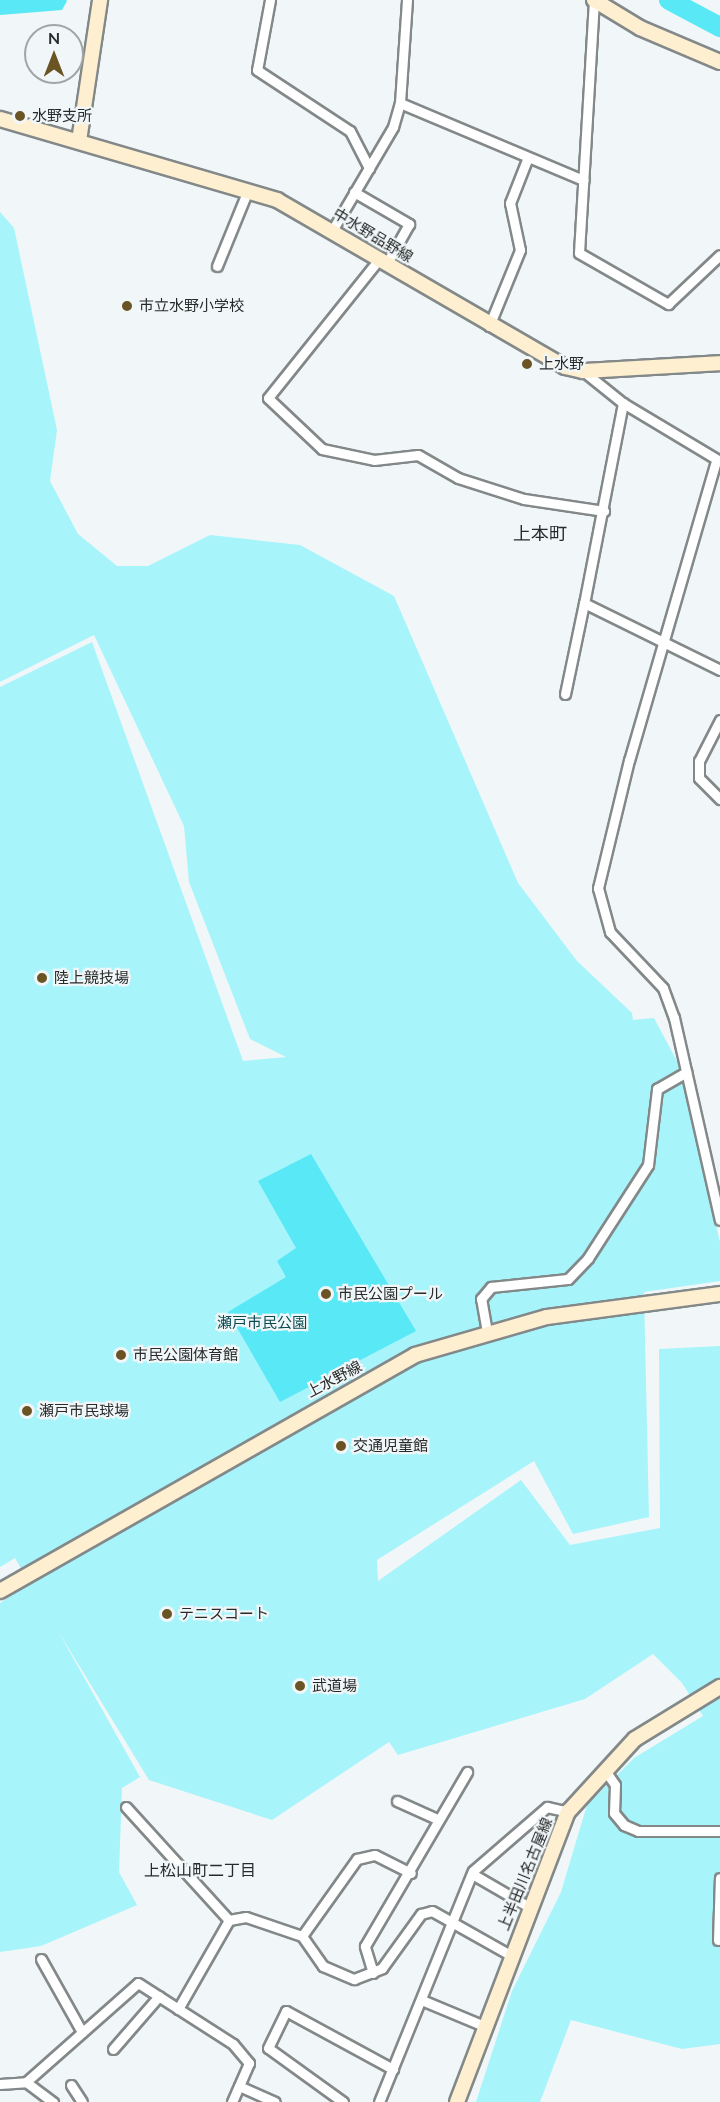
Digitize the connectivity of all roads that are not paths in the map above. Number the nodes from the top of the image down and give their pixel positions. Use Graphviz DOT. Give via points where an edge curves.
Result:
graph roads {
  1 [pos="100,0"];
  2 [pos="270,0"];
  3 [pos="407,0"];
  4 [pos="594,0"];
  5 [pos="720,62"];
  6 [pos="400,103"];
  7 [pos="0,119"];
  8 [pos="79,141"];
  9 [pos="528,157"];
  10 [pos="369,168"];
  11 [pos="583,180"];
  12 [pos="248,190"];
  13 [pos="354,192"];
  14 [pos="333,229"];
  15 [pos="720,255"];
  16 [pos="384,260"];
  17 [pos="217,266"];
  18 [pos="489,326"];
  19 [pos="720,363"];
  20 [pos="583,371"];
  21 [pos="622,403"];
  22 [pos="718,461"];
  23 [pos="604,511"];
  24 [pos="584,603"];
  25 [pos="662,640"];
  26 [pos="720,670"];
  27 [pos="566,694"];
  28 [pos="720,720"];
  29 [pos="720,799"];
  30 [pos="686,1072"];
  31 [pos="720,1220"];
  32 [pos="720,1294"];
  33 [pos="487,1332"];
  34 [pos="0,1591"];
  35 [pos="720,1687"];
  36 [pos="604,1768"];
  37 [pos="467,1772"];
  38 [pos="397,1801"];
  39 [pos="126,1807"];
  40 [pos="568,1812"];
  41 [pos="437,1820"];
  42 [pos="720,1831"];
  43 [pos="411,1874"];
  44 [pos="474,1875"];
  45 [pos="720,1878"];
  46 [pos="528,1907"];
  47 [pos="229,1920"];
  48 [pos="454,1925"];
  49 [pos="302,1936"];
  50 [pos="718,1940"];
  51 [pos="510,1955"];
  52 [pos="41,1959"];
  53 [pos="373,1973"];
  54 [pos="159,1996"];
  55 [pos="424,2001"];
  56 [pos="178,2009"];
  57 [pos="484,2026"];
  58 [pos="82,2032"];
  59 [pos="113,2049"];
  60 [pos="393,2069"];
  61 [pos="26,2082"];
  62 [pos="0,2084"];
  63 [pos="71,2085"];
  64 [pos="239,2086"];
  65 [pos="53,2102"];
  66 [pos="82,2102"];
  67 [pos="232,2102"];
  68 [pos="275,2102"];
  69 [pos="343,2102"];
  70 [pos="380,2102"];
  71 [pos="457,2102"];
  1 -- 8 [label="main road"];
  2 -- 10 [label="street" via="257,70 350,131"];
  3 -- 6 [label="street"];
  4 -- 5 [label="main road" via="640,28"];
  4 -- 11 [label="street"];
  6 -- 9 [label="street"];
  6 -- 10 [label="street"];
  7 -- 8 [label="main road, 中水野品野線"];
  8 -- 12 [label="main road, 中水野品野線"];
  9 -- 11 [label="street"];
  9 -- 18 [label="street" via="510,203 520,250"];
  10 -- 13 [label="street"];
  11 -- 15 [label="street" via="579,253 668,303"];
  12 -- 14 [label="main road, 中水野品野線"];
  12 -- 17 [label="street"];
  13 -- 14 [label="street"];
  13 -- 16 [label="street" via="409,224"];
  14 -- 16 [label="main road, 中水野品野線"];
  16 -- 18 [label="main road, 中水野品野線"];
  16 -- 23 [label="street" via="268,398 322,449 374,460 418,455 458,478 524,499"];
  18 -- 20 [label="main road, 中水野品野線" via="551,362"];
  19 -- 20 [label="main road, 中水野品野線"];
  20 -- 21 [label="street"];
  21 -- 22 [label="street"];
  21 -- 23 [label="street"];
  22 -- 25 [label="street"];
  23 -- 24 [label="street"];
  24 -- 25 [label="street"];
  24 -- 27 [label="street"];
  25 -- 26 [label="street"];
  25 -- 30 [label="street" via="598,888 610,932 663,988"];
  28 -- 29 [label="street" via="699,761 699,778"];
  30 -- 31 [label="street"];
  30 -- 33 [label="street" via="657,1089 648,1166 588,1258 568,1279 491,1287 481,1299"];
  32 -- 33 [label="main road, 上水野線" via="547,1317"];
  33 -- 34 [label="main road, 上水野線" via="415,1355 354,1387"];
  35 -- 36 [label="main road, 上半田川名古屋線" via="668,1716"];
  36 -- 40 [label="main road, 上半田川名古屋線"];
  36 -- 42 [label="street" via="615,1785 614,1813 624,1825 638,1831"];
  37 -- 41 [label="street"];
  38 -- 41 [label="street"];
  39 -- 47 [label="street"];
  40 -- 44 [label="street" via="547,1807 473,1871"];
  40 -- 46 [label="main road, 上半田川名古屋線"];
  41 -- 43 [label="street"];
  43 -- 49 [label="street" via="375,1855 357,1859"];
  43 -- 53 [label="street" via="365,1946"];
  44 -- 46 [label="street"];
  44 -- 48 [label="street"];
  45 -- 50 [label="street"];
  46 -- 51 [label="main road, 上半田川名古屋線"];
  47 -- 49 [label="street" via="246,1917"];
  47 -- 56 [label="street"];
  48 -- 51 [label="street"];
  48 -- 53 [label="street" via="432,1911 421,1914"];
  48 -- 55 [label="street"];
  49 -- 53 [label="street" via="332,1971 354,1979"];
  51 -- 57 [label="main road, 上半田川名古屋線"];
  52 -- 58 [label="street"];
  54 -- 56 [label="street"];
  54 -- 58 [label="street" via="138,1983"];
  54 -- 59 [label="street"];
  55 -- 57 [label="street"];
  55 -- 60 [label="street"];
  56 -- 64 [label="street" via="233,2044 249,2062"];
  57 -- 71 [label="main road, 上半田川名古屋線"];
  58 -- 61 [label="street"];
  60 -- 69 [label="street" via="286,2011 268,2048"];
  60 -- 70 [label="street"];
  61 -- 62 [label="street"];
  61 -- 65 [label="street"];
  63 -- 66 [label="street"];
  64 -- 67 [label="street"];
  64 -- 68 [label="street"];
}
